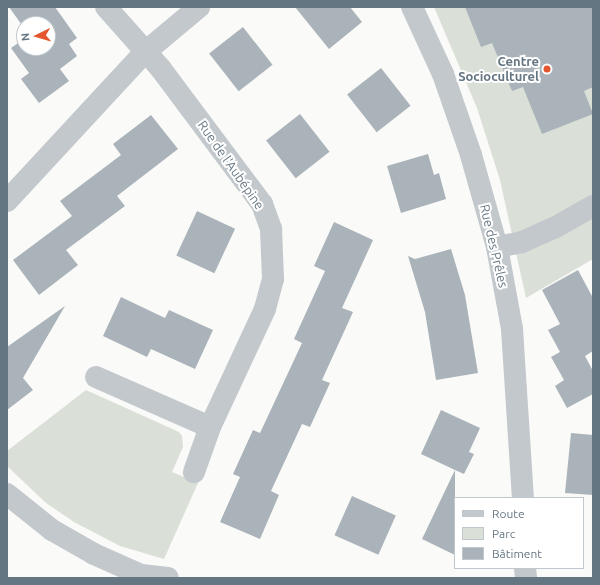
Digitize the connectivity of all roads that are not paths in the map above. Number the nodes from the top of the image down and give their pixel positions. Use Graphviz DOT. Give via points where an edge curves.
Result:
graph roads {
  1 [pos="106,7"];
  2 [pos="199,7"];
  3 [pos="412,7"];
  4 [pos="144,53"];
  5 [pos="7,201"];
  6 [pos="593,206"];
  7 [pos="497,247"];
  8 [pos="96,377"];
  9 [pos="210,427"];
  10 [pos="194,472"];
  11 [pos="7,494"];
  12 [pos="523,497"];
  13 [pos="140,576"];
  14 [pos="168,578"];
  1 -- 4 [label="street, Rue de l'Aubépine"];
  2 -- 4 [label="street"];
  3 -- 7 [label="street, Rue des Prêles" via="445,81 471,155"];
  4 -- 5 [label="street"];
  4 -- 9 [label="street, Rue de l'Aubépine" via="161,69 262,204 271,230 273,279 265,309"];
  6 -- 7 [label="street" via="541,234"];
  7 -- 12 [label="street, Rue des Prêles" via="512,329"];
  8 -- 9 [label="street"];
  9 -- 10 [label="street, Rue de l'Aubépine"];
  11 -- 13 [label="street" via="52,530"];
  13 -- 14 [label="street"];
}
